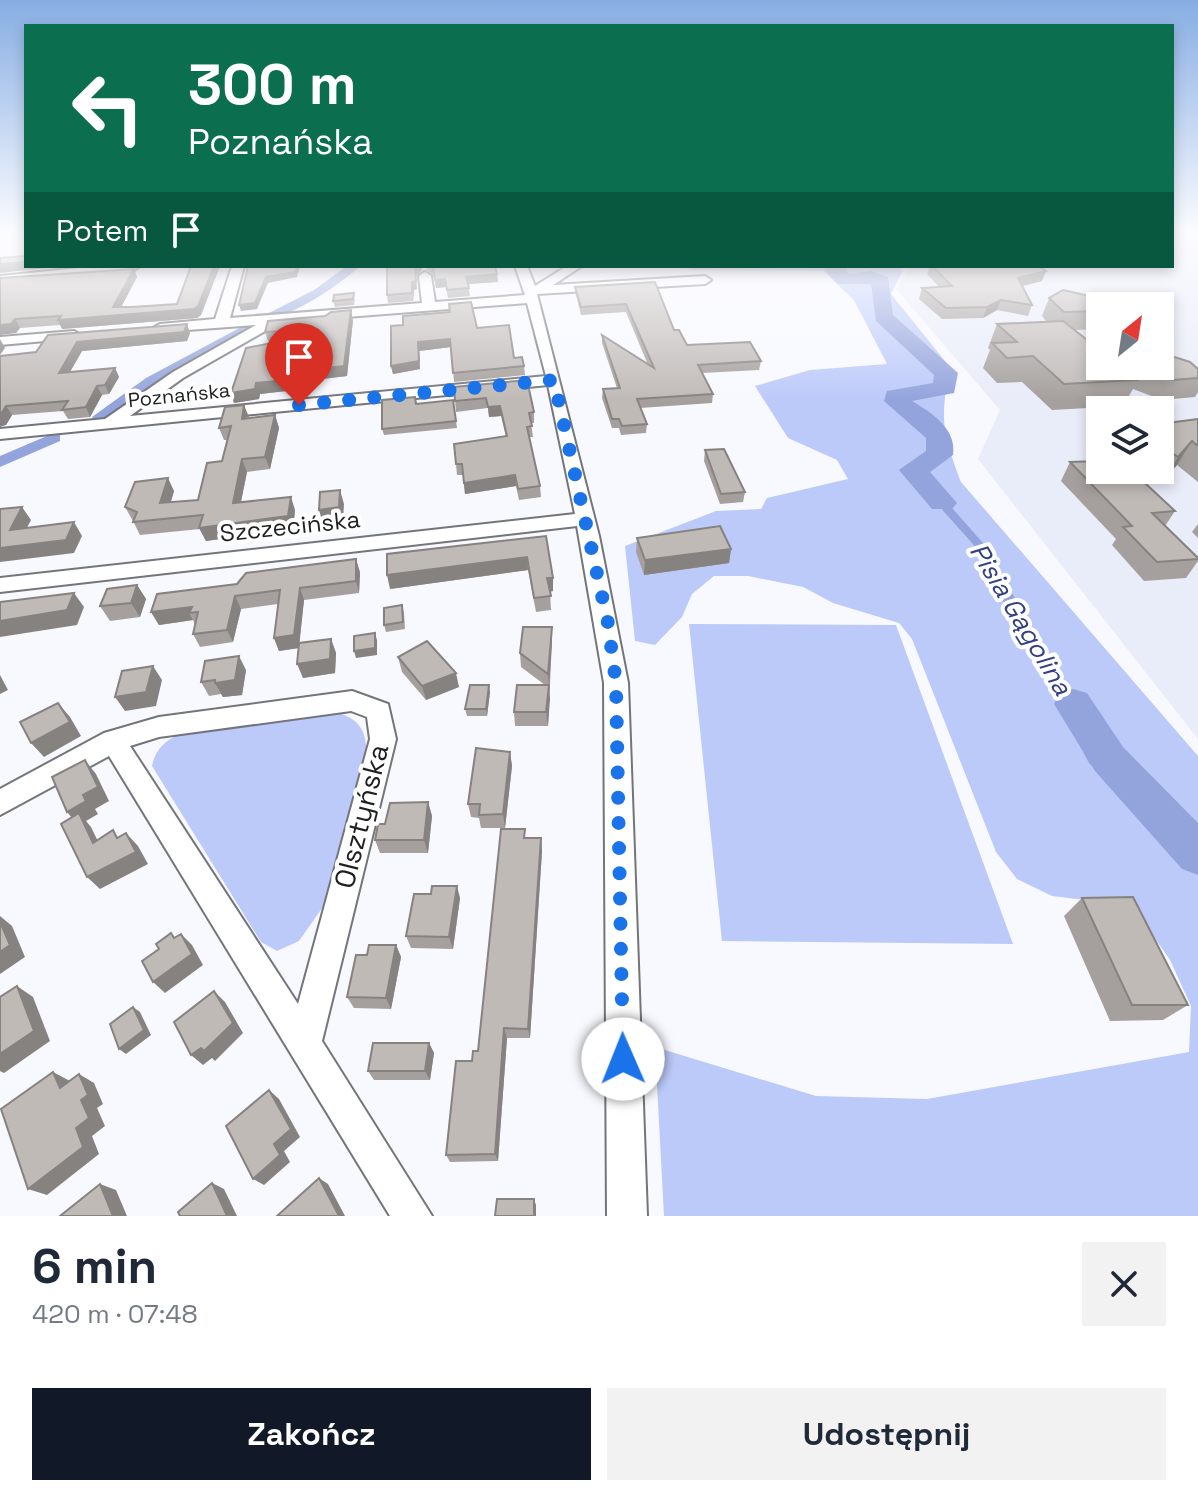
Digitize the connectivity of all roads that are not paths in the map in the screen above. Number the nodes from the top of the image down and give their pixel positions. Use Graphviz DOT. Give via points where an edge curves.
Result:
graph roads {
  1 [pos="232,288"];
  2 [pos="427,288"];
  3 [pos="530,288"];
  4 [pos="542,288"];
  5 [pos="609,288"];
  6 [pos="532,294"];
  7 [pos="429,307"];
  8 [pos="264,320"];
  9 [pos="221,324"];
  10 [pos="142,330"];
  11 [pos="95,334"];
  12 [pos="0,341"];
  13 [pos="256,350"];
  14 [pos="217,354"];
  15 [pos="554,380"];
  16 [pos="108,424"];
  17 [pos="0,434"];
  18 [pos="585,519"];
  19 [pos="0,585"];
  20 [pos="113,741"];
  21 [pos="0,803"];
  22 [pos="304,1044"];
  23 [pos="412,1216"];
  24 [pos="627,1216"];
  1 -- 9 [label="street"];
  2 -- 7 [label="street"];
  3 -- 6 [label="street"];
  4 -- 6 [label="street"];
  5 -- 6 [label="street"];
  6 -- 7 [label="street"];
  6 -- 15 [label="street"];
  7 -- 8 [label="street"];
  8 -- 9 [label="street"];
  8 -- 14 [label="street" via="262,327"];
  9 -- 10 [label="street"];
  11 -- 12 [label="street"];
  13 -- 14 [label="street"];
  14 -- 16 [label="street" via="158,387"];
  15 -- 16 [label="street, Poznańska"];
  15 -- 18 [label="street"];
  16 -- 17 [label="street, Poznańska"];
  18 -- 19 [label="street, Szczecińska"];
  18 -- 24 [label="street" via="616,683"];
  20 -- 21 [label="street, Olsztyńska"];
  20 -- 22 [label="street"];
  20 -- 22 [label="street, Olsztyńska" via="159,727 352,701 379,711 383,739"];
  22 -- 23 [label="street"];
}
